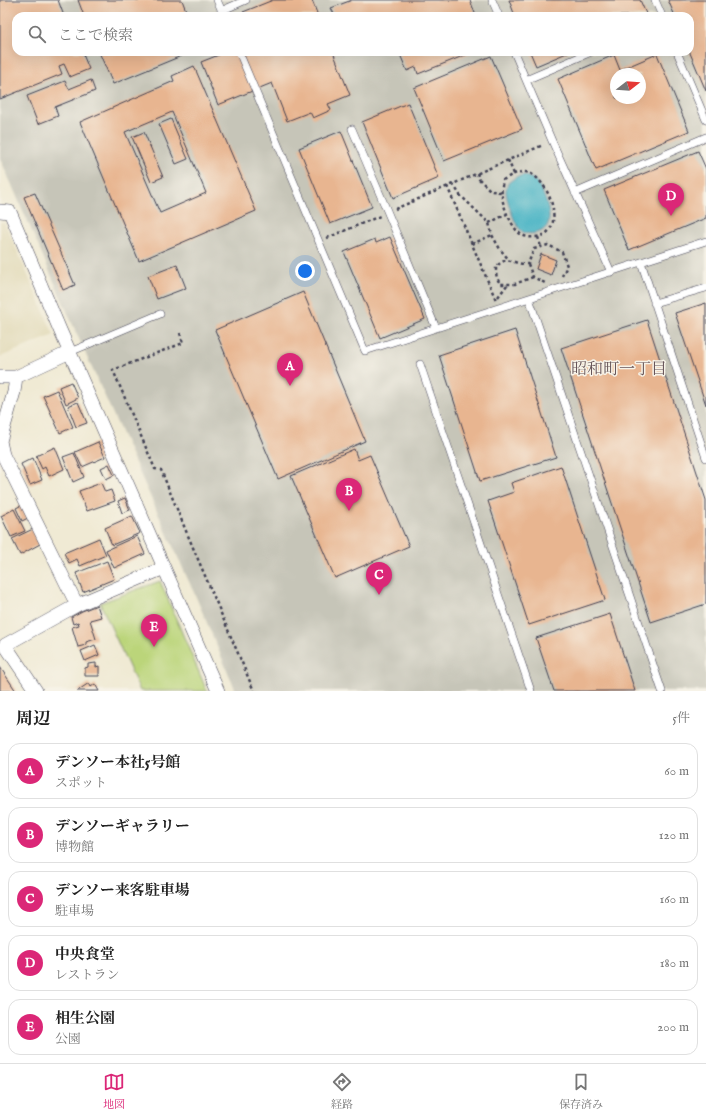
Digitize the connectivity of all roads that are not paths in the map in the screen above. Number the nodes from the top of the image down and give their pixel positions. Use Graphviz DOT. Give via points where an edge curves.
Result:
graph roads {
  1 [pos="217,0"];
  2 [pos="246,0"];
  3 [pos="492,0"];
  4 [pos="655,0"];
  5 [pos="222,12"];
  6 [pos="224,12"];
  7 [pos="497,12"];
  8 [pos="660,12"];
  9 [pos="241,56"];
  10 [pos="516,56"];
  11 [pos="582,56"];
  12 [pos="679,56"];
  13 [pos="526,80"];
  14 [pos="706,120"];
  15 [pos="352,129"];
  16 [pos="706,137"];
  17 [pos="575,193"];
  18 [pos="0,211"];
  19 [pos="706,241"];
  20 [pos="641,262"];
  21 [pos="611,272"];
  22 [pos="706,288"];
  23 [pos="529,298"];
  24 [pos="654,303"];
  25 [pos="160,314"];
  26 [pos="436,328"];
  27 [pos="70,352"];
  28 [pos="420,364"];
  29 [pos="16,377"];
  30 [pos="0,378"];
  31 [pos="706,458"];
  32 [pos="164,568"];
  33 [pos="77,605"];
  34 [pos="2,644"];
  35 [pos="36,691"];
  36 [pos="218,691"];
  37 [pos="531,691"];
  38 [pos="662,691"];
  1 -- 5 [label="lane"];
  2 -- 6 [label="lane"];
  3 -- 7 [label="lane"];
  4 -- 8 [label="lane"];
  9 -- 26 [label="lane" via="365,351"];
  10 -- 13 [label="lane"];
  11 -- 13 [label="lane"];
  12 -- 14 [label="lane"];
  13 -- 17 [label="lane"];
  15 -- 26 [label="lane"];
  16 -- 17 [label="lane"];
  17 -- 21 [label="lane"];
  18 -- 27 [label="street" via="10,212"];
  19 -- 20 [label="lane"];
  20 -- 21 [label="lane"];
  20 -- 24 [label="lane"];
  21 -- 23 [label="lane"];
  22 -- 24 [label="lane"];
  23 -- 26 [label="lane"];
  23 -- 38 [label="lane"];
  24 -- 31 [label="lane"];
  25 -- 27 [label="lane"];
  27 -- 29 [label="street"];
  27 -- 32 [label="street"];
  28 -- 37 [label="lane"];
  29 -- 30 [label="street"];
  29 -- 33 [label="street" via="0,441 3,455"];
  32 -- 33 [label="street"];
  32 -- 36 [label="street"];
  33 -- 34 [label="street"];
  34 -- 35 [label="street"];
}
